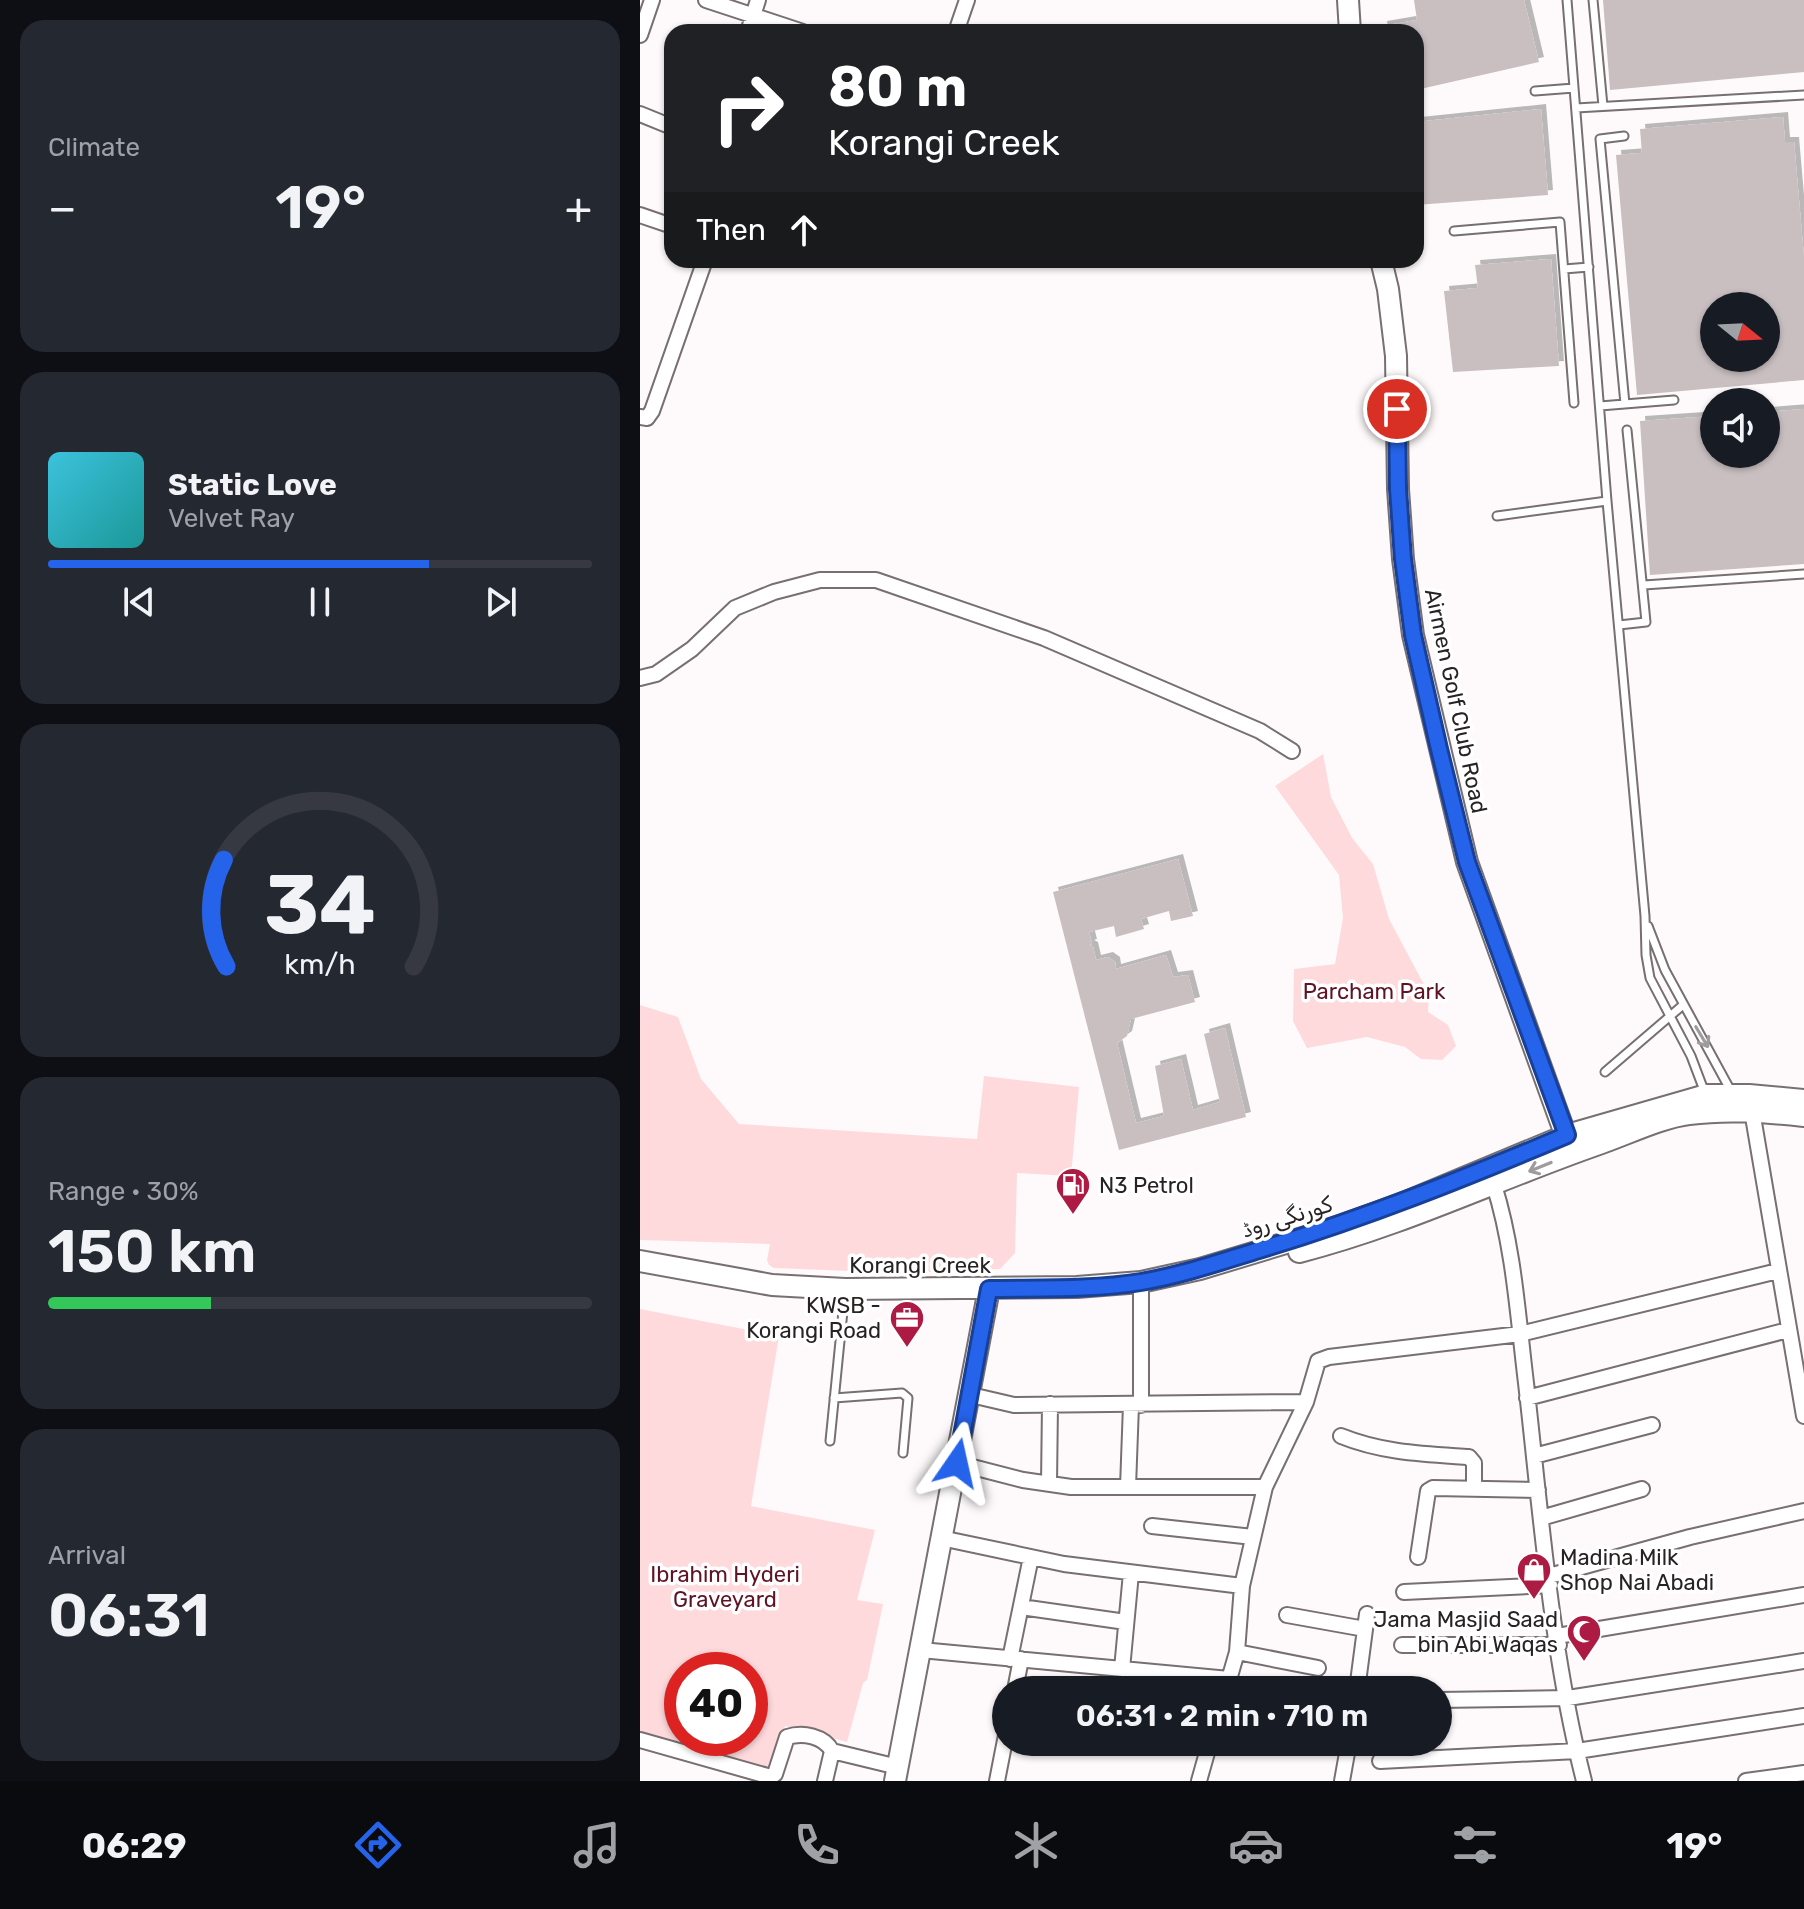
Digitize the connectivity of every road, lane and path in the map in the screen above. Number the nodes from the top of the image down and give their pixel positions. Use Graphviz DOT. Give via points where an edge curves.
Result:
graph roads {
  1 [pos="652,0"];
  2 [pos="706,0"];
  3 [pos="758,0"];
  4 [pos="967,0"];
  5 [pos="1348,0"];
  6 [pos="1359,0"];
  7 [pos="1567,0"];
  8 [pos="1593,0"];
  9 [pos="753,16"];
  10 [pos="750,24"];
  11 [pos="778,24"];
  12 [pos="959,24"];
  13 [pos="1350,24"];
  14 [pos="1360,24"];
  15 [pos="640,35"];
  16 [pos="1574,88"];
  17 [pos="1535,91"];
  18 [pos="1804,95"];
  19 [pos="1603,106"];
  20 [pos="1576,108"];
  21 [pos="640,114"];
  22 [pos="664,124"];
  23 [pos="1624,136"];
  24 [pos="640,215"];
  25 [pos="664,223"];
  26 [pos="1454,231"];
  27 [pos="1589,267"];
  28 [pos="702,268"];
  29 [pos="1383,268"];
  30 [pos="1395,268"];
  31 [pos="1564,269"];
  32 [pos="1674,400"];
  33 [pos="1574,403"];
  34 [pos="1625,404"];
  35 [pos="1600,406"];
  36 [pos="640,417"];
  37 [pos="1627,430"];
  38 [pos="1607,501"];
  39 [pos="1497,516"];
  40 [pos="1804,574"];
  41 [pos="1644,585"];
  42 [pos="1619,625"];
  43 [pos="640,678"];
  44 [pos="1292,751"];
  45 [pos="1645,916"];
  46 [pos="1683,1005"];
  47 [pos="1669,1015"];
  48 [pos="1605,1072"];
  49 [pos="1804,1100"];
  50 [pos="1743,1103"];
  51 [pos="1708,1104"];
  52 [pos="1804,1116"];
  53 [pos="1574,1143"];
  54 [pos="1494,1185"];
  55 [pos="640,1261"];
  56 [pos="1200,1269"];
  57 [pos="1778,1271"];
  58 [pos="1141,1282"];
  59 [pos="845,1289"];
  60 [pos="989,1289"];
  61 [pos="1788,1330"];
  62 [pos="1520,1334"];
  63 [pos="971,1395"];
  64 [pos="834,1398"];
  65 [pos="1527,1398"];
  66 [pos="1306,1402"];
  67 [pos="1050,1404"];
  68 [pos="1136,1405"];
  69 [pos="1804,1416"];
  70 [pos="1652,1425"];
  71 [pos="1341,1436"];
  72 [pos="830,1441"];
  73 [pos="903,1453"];
  74 [pos="1534,1456"];
  75 [pos="957,1463"];
  76 [pos="1049,1484"];
  77 [pos="1128,1487"];
  78 [pos="1265,1487"];
  79 [pos="1474,1488"];
  80 [pos="1642,1489"];
  81 [pos="1538,1490"];
  82 [pos="1804,1511"];
  83 [pos="1541,1518"];
  84 [pos="1152,1526"];
  85 [pos="1253,1537"];
  86 [pos="941,1538"];
  87 [pos="1031,1557"];
  88 [pos="1418,1557"];
  89 [pos="1131,1573"];
  90 [pos="1550,1580"];
  91 [pos="1242,1586"];
  92 [pos="1404,1592"];
  93 [pos="1804,1595"];
  94 [pos="1021,1607"];
  95 [pos="1287,1615"];
  96 [pos="1126,1622"];
  97 [pos="1558,1640"];
  98 [pos="1402,1645"];
  99 [pos="921,1650"];
  100 [pos="1237,1652"];
  101 [pos="1016,1659"];
  102 [pos="1804,1661"];
  103 [pos="1318,1668"];
  104 [pos="1122,1669"];
  105 [pos="1015,1676"];
  106 [pos="1171,1676"];
  107 [pos="1230,1676"];
  108 [pos="1359,1676"];
  109 [pos="1568,1698"];
  110 [pos="1452,1700"];
  111 [pos="1804,1716"];
  112 [pos="640,1740"];
  113 [pos="832,1751"];
  114 [pos="1577,1751"];
  115 [pos="1002,1756"];
  116 [pos="1206,1756"];
  117 [pos="1346,1756"];
  118 [pos="1380,1761"];
  119 [pos="1804,1773"];
  120 [pos="897,1774"];
  121 [pos="1779,1779"];
  122 [pos="825,1781"];
  123 [pos="997,1781"];
  124 [pos="1199,1781"];
  125 [pos="1342,1781"];
  126 [pos="1584,1781"];
  127 [pos="1746,1781"];
  1 -- 15 [label="street"];
  2 -- 9 [label="street"];
  3 -- 9 [label="street"];
  4 -- 12 [label="street"];
  5 -- 13 [label="street"];
  6 -- 14 [label="street"];
  7 -- 16 [label="lane"];
  8 -- 19 [label="lane"];
  9 -- 10 [label="street"];
  9 -- 11 [label="street"];
  16 -- 17 [label="lane"];
  16 -- 20 [label="lane"];
  18 -- 19 [label="lane"];
  19 -- 20 [label="lane"];
  20 -- 27 [label="lane"];
  21 -- 22 [label="street"];
  23 -- 34 [label="lane" via="1600,139"];
  24 -- 25 [label="street"];
  26 -- 31 [label="lane" via="1560,222"];
  27 -- 31 [label="lane"];
  27 -- 35 [label="lane"];
  28 -- 36 [label="street" via="652,411 647,418"];
  29 -- 53 [label="street, Airmen Golf Club Road" via="1396,356 1398,489 1413,635 1467,862"];
  30 -- 53 [label="street, Airmen Golf Club Road" via="1409,356 1408,491 1424,634 1478,861"];
  31 -- 33 [label="lane"];
  32 -- 34 [label="lane"];
  34 -- 35 [label="lane"];
  35 -- 38 [label="lane"];
  37 -- 41 [label="lane"];
  38 -- 39 [label="lane"];
  38 -- 42 [label="lane"];
  40 -- 41 [label="lane"];
  41 -- 42 [label="lane" via="1646,622"];
  42 -- 45 [label="lane"];
  43 -- 44 [label="street" via="656,674 692,649 735,608 820,580 876,580 1044,638 1260,731"];
  45 -- 46 [label="lane"];
  45 -- 47 [label="lane" via="1650,978"];
  46 -- 47 [label="lane"];
  46 -- 50 [label="lane, one-way"];
  47 -- 48 [label="lane"];
  47 -- 51 [label="lane"];
  49 -- 50 [label="street, کورنگی روڈ"];
  50 -- 51 [label="street, کورنگی روڈ"];
  50 -- 52 [label="street, کورنگی روڈ"];
  50 -- 57 [label="street"];
  51 -- 53 [label="street, کورنگی روڈ"];
  53 -- 54 [label="street, کورنگی روڈ, one-way"];
  53 -- 56 [label="street, کورنگی روڈ" via="1329,1230"];
  54 -- 56 [label="street, کورنگی روڈ" via="1355,1237 1245,1266"];
  54 -- 62 [label="street" via="1503,1212"];
  55 -- 59 [label="street, Korangi Creek" via="772,1285"];
  56 -- 58 [label="street, Korangi Creek"];
  57 -- 61 [label="street"];
  57 -- 62 [label="street"];
  58 -- 60 [label="street, Korangi Creek"];
  58 -- 68 [label="street"];
  59 -- 60 [label="street, Korangi Creek"];
  59 -- 64 [label="lane"];
  60 -- 63 [label="street"];
  61 -- 65 [label="street"];
  61 -- 69 [label="street"];
  62 -- 65 [label="street"];
  62 -- 66 [label="street" via="1323,1359"];
  63 -- 67 [label="street" via="1014,1405"];
  63 -- 75 [label="street"];
  64 -- 72 [label="lane"];
  64 -- 73 [label="lane" via="902,1393 908,1398"];
  65 -- 74 [label="street"];
  66 -- 68 [label="street"];
  66 -- 78 [label="street"];
  67 -- 68 [label="street"];
  67 -- 76 [label="street"];
  68 -- 77 [label="street"];
  70 -- 74 [label="street"];
  71 -- 79 [label="street" via="1398,1453 1469,1457"];
  74 -- 81 [label="street"];
  75 -- 76 [label="street"];
  75 -- 86 [label="street"];
  76 -- 77 [label="street"];
  77 -- 78 [label="street"];
  78 -- 85 [label="street"];
  79 -- 81 [label="street"];
  79 -- 88 [label="street" via="1428,1491"];
  80 -- 83 [label="street"];
  81 -- 83 [label="street"];
  82 -- 90 [label="street" via="1690,1537"];
  83 -- 90 [label="street"];
  84 -- 85 [label="street"];
  85 -- 91 [label="street"];
  86 -- 87 [label="street"];
  86 -- 99 [label="street"];
  87 -- 89 [label="street"];
  87 -- 94 [label="street"];
  89 -- 91 [label="street"];
  89 -- 96 [label="street"];
  90 -- 92 [label="street"];
  90 -- 97 [label="street"];
  91 -- 100 [label="street"];
  93 -- 97 [label="street"];
  94 -- 96 [label="street"];
  94 -- 101 [label="street"];
  95 -- 108 [label="street" via="1366,1622"];
  96 -- 104 [label="street"];
  97 -- 98 [label="street"];
  97 -- 109 [label="street"];
  99 -- 101 [label="street"];
  99 -- 120 [label="street"];
  100 -- 103 [label="street"];
  100 -- 107 [label="street"];
  101 -- 104 [label="street"];
  101 -- 105 [label="street"];
  102 -- 109 [label="street"];
  104 -- 106 [label="street"];
  109 -- 110 [label="street"];
  109 -- 114 [label="street"];
  111 -- 114 [label="street"];
  112 -- 113 [label="street" via="766,1777 775,1774 791,1735 823,1740"];
  113 -- 120 [label="street"];
  113 -- 122 [label="street"];
  114 -- 118 [label="street"];
  114 -- 126 [label="street"];
  115 -- 123 [label="street"];
  116 -- 124 [label="street"];
  117 -- 125 [label="street"];
  119 -- 121 [label="street"];
  121 -- 127 [label="street"];
}
